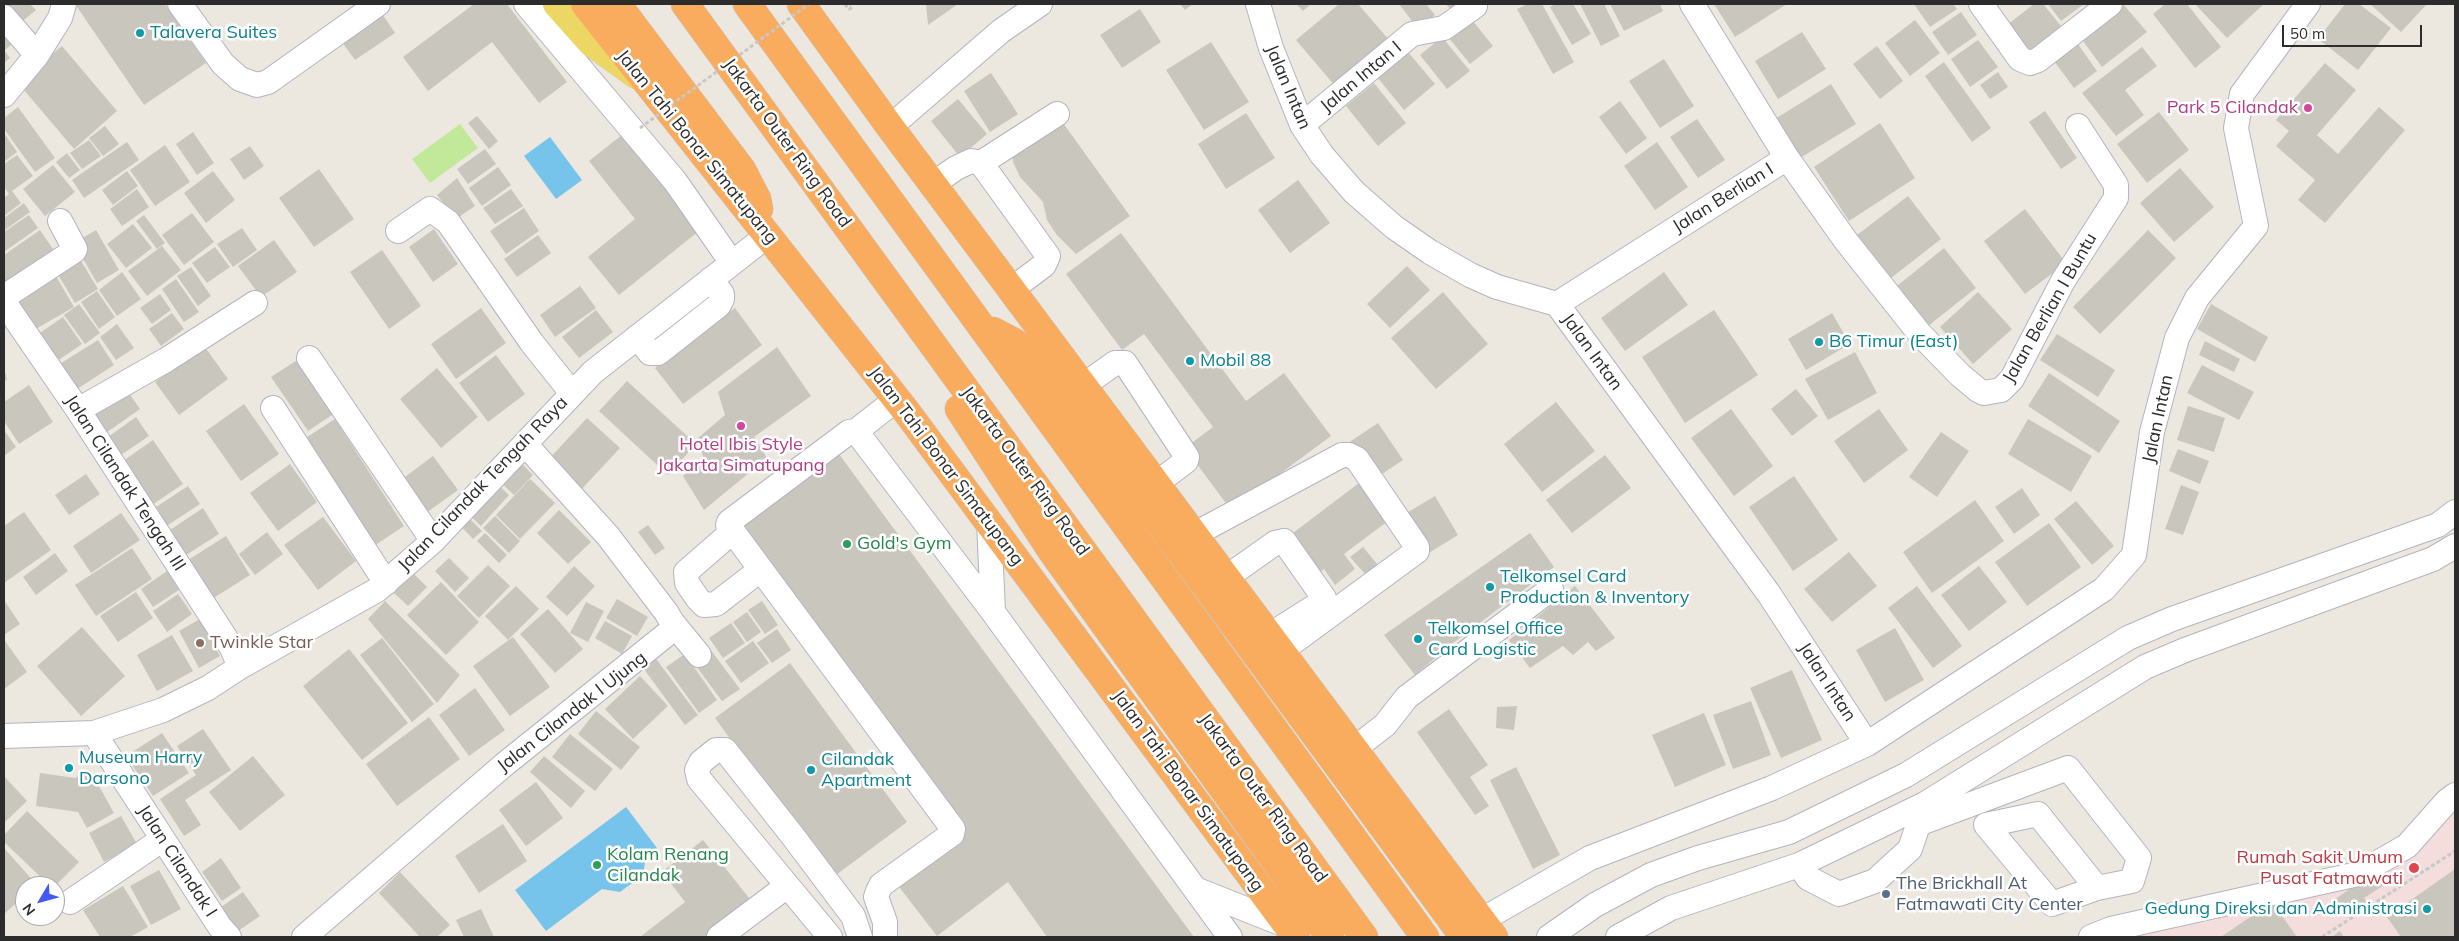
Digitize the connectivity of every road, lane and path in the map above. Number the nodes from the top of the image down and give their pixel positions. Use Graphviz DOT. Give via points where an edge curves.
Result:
graph roads {
  1 [pos="64,4"];
  2 [pos="180,4"];
  3 [pos="378,4"];
  4 [pos="526,4"];
  5 [pos="557,4"];
  6 [pos="585,4"];
  7 [pos="617,4"];
  8 [pos="666,4"];
  9 [pos="685,4"];
  10 [pos="747,4"];
  11 [pos="801,4"];
  12 [pos="809,4"];
  13 [pos="844,4"];
  14 [pos="850,4"];
  15 [pos="1040,4"];
  16 [pos="1258,4"];
  17 [pos="1692,4"];
  18 [pos="1981,4"];
  19 [pos="2110,4"];
  20 [pos="2308,4"];
  21 [pos="1475,6"];
  22 [pos="4,17"];
  23 [pos="717,47"];
  24 [pos="37,55"];
  25 [pos="648,84"];
  26 [pos="4,95"];
  27 [pos="1057,114"];
  28 [pos="1302,125"];
  29 [pos="2078,126"];
  30 [pos="890,127"];
  31 [pos="640,128"];
  32 [pos="797,156"];
  33 [pos="1787,158"];
  34 [pos="981,163"];
  35 [pos="933,184"];
  36 [pos="60,220"];
  37 [pos="764,230"];
  38 [pos="398,231"];
  39 [pos="732,262"];
  40 [pos="1012,289"];
  41 [pos="4,298"];
  42 [pos="4,302"];
  43 [pos="255,302"];
  44 [pos="1557,304"];
  45 [pos="984,329"];
  46 [pos="309,358"];
  47 [pos="1084,385"];
  48 [pos="571,392"];
  49 [pos="896,398"];
  50 [pos="273,408"];
  51 [pos="78,410"];
  52 [pos="855,431"];
  53 [pos="531,451"];
  54 [pos="1157,483"];
  55 [pos="2455,512"];
  56 [pos="989,522"];
  57 [pos="732,532"];
  58 [pos="1195,534"];
  59 [pos="433,541"];
  60 [pos="2455,546"];
  61 [pos="760,570"];
  62 [pos="1227,578"];
  63 [pos="386,583"];
  64 [pos="1551,590"];
  65 [pos="993,612"];
  66 [pos="2172,619"];
  67 [pos="672,622"];
  68 [pos="1276,643"];
  69 [pos="2185,650"];
  70 [pos="699,656"];
  71 [pos="240,667"];
  72 [pos="94,733"];
  73 [pos="4,736"];
  74 [pos="1867,744"];
  75 [pos="1354,749"];
  76 [pos="2455,795"];
  77 [pos="1922,814"];
  78 [pos="163,839"];
  79 [pos="2455,851"];
  80 [pos="1799,865"];
  81 [pos="787,886"];
  82 [pos="2097,888"];
  83 [pos="1194,889"];
  84 [pos="70,902"];
  85 [pos="1292,932"];
  86 [pos="1480,932"];
  87 [pos="229,937"];
  88 [pos="304,937"];
  89 [pos="719,937"];
  90 [pos="830,937"];
  91 [pos="860,937"];
  92 [pos="885,937"];
  93 [pos="1230,937"];
  94 [pos="1330,937"];
  95 [pos="1364,937"];
  96 [pos="1425,937"];
  97 [pos="1550,937"];
  98 [pos="1618,937"];
  99 [pos="2091,937"];
  100 [pos="2322,937"];
  1 -- 24 [label="street" via="60,18"];
  2 -- 3 [label="street" via="223,64 240,79 257,85 268,82"];
  4 -- 39 [label="street" via="675,181"];
  5 -- 25 [label="main road" via="591,42"];
  6 -- 25 [label="highway, Jalan Tahi Bonar Simatupang"];
  7 -- 37 [label="highway" via="742,170 757,199"];
  8 -- 23 [label="highway" via="692,36"];
  9 -- 23 [label="highway, Jakarta Outer Ring Road"];
  10 -- 45 [label="highway"];
  11 -- 30 [label="highway"];
  12 -- 31 [label="path, bridge"];
  13 -- 14 [label="path" via="849,10"];
  15 -- 30 [label="street" via="1001,31"];
  16 -- 28 [label="street, Jalan Intan" via="1271,48"];
  17 -- 33 [label="street, Jalan Berlian I"];
  18 -- 19 [label="street" via="2020,59 2030,63"];
  20 -- 74 [label="street, Jalan Intan" via="2242,94 2236,128 2256,226 2197,298 2177,338 2152,432 2134,555 2104,589"];
  21 -- 28 [label="street, Jalan Intan I" via="1444,28 1412,34"];
  22 -- 24 [label="street"];
  23 -- 32 [label="highway, Jakarta Outer Ring Road"];
  24 -- 26 [label="street"];
  25 -- 37 [label="highway, Jalan Tahi Bonar Simatupang"];
  27 -- 34 [label="street"];
  28 -- 44 [label="street, Jalan Intan" via="1322,155 1354,192 1414,242 1497,287"];
  29 -- 33 [label="street, Jalan Berlian I Buntu" via="2116,185 2116,198 2063,281 2012,379 2002,390 1990,394 1978,390 1920,334 1846,241"];
  30 -- 35 [label="highway"];
  32 -- 94 [label="highway" via="795,173 809,201 957,406 1091,607"];
  32 -- 95 [label="highway, Jakarta Outer Ring Road"];
  33 -- 44 [label="street, Jalan Berlian I"];
  34 -- 35 [label="street" via="971,161"];
  34 -- 40 [label="street" via="1048,256 1044,265"];
  35 -- 40 [label="highway"];
  36 -- 41 [label="street" via="76,249"];
  37 -- 39 [label="street, Jalan Cilandak Tengah Raya"];
  37 -- 49 [label="highway, Jalan Tahi Bonar Simatupang"];
  38 -- 48 [label="street" via="430,209 448,222 532,343"];
  39 -- 48 [label="street, Jalan Cilandak Tengah Raya"];
  40 -- 47 [label="highway"];
  42 -- 51 [label="street, Jalan Cilandak Tengah III"];
  43 -- 51 [label="street" via="166,360"];
  44 -- 74 [label="street, Jalan Intan" via="1755,573"];
  45 -- 86 [label="highway" via="999,333 1024,351"];
  45 -- 96 [label="highway"];
  46 -- 59 [label="street"];
  47 -- 54 [label="highway"];
  47 -- 54 [label="street" via="1115,363 1125,363 1187,457"];
  48 -- 53 [label="street, Jalan Cilandak Tengah Raya"];
  49 -- 52 [label="street"];
  49 -- 56 [label="highway, Jalan Tahi Bonar Simatupang"];
  50 -- 63 [label="street"];
  51 -- 71 [label="street, Jalan Cilandak Tengah III" via="232,648"];
  52 -- 57 [label="street" via="730,522 728,525"];
  52 -- 65 [label="street"];
  53 -- 59 [label="street, Jalan Cilandak Tengah Raya"];
  53 -- 67 [label="street" via="608,536"];
  54 -- 58 [label="highway"];
  55 -- 66 [label="street" via="2438,525"];
  56 -- 65 [label="street"];
  56 -- 85 [label="highway, Jalan Tahi Bonar Simatupang"];
  57 -- 61 [label="street"];
  57 -- 61 [label="street" via="686,572 687,582 698,599 704,605 716,604"];
  58 -- 62 [label="highway"];
  58 -- 68 [label="street" via="1342,455 1357,460 1417,551"];
  59 -- 63 [label="street, Jalan Cilandak Tengah Raya"];
  60 -- 69 [label="street" via="2433,559"];
  61 -- 92 [label="street" via="953,829 952,834 878,891 876,897 885,922"];
  62 -- 68 [label="highway"];
  62 -- 68 [label="street" via="1281,541 1301,563 1324,598"];
  63 -- 71 [label="street, Jalan Cilandak Tengah Raya"];
  64 -- 75 [label="street" via="1407,698 1385,725"];
  65 -- 83 [label="street"];
  66 -- 69 [label="street"];
  66 -- 97 [label="street" via="2128,638 1906,775 1789,832 1651,875 1595,905"];
  67 -- 70 [label="street"];
  67 -- 88 [label="street, Jalan Cilandak I Ujung" via="669,634 505,764"];
  68 -- 75 [label="highway"];
  69 -- 77 [label="street" via="2144,667"];
  71 -- 72 [label="street, Jalan Cilandak Tengah Raya" via="208,688 163,710"];
  72 -- 73 [label="street, Jalan Cilandak Tengah Raya"];
  72 -- 78 [label="street, Jalan Cilandak I"];
  74 -- 86 [label="street, Jalan Intan" via="1772,788 1590,858"];
  75 -- 86 [label="highway"];
  76 -- 99 [label="street" via="2407,846 2358,874 2111,929"];
  77 -- 80 [label="street"];
  77 -- 80 [label="street" via="1910,849 1875,881 1839,894 1808,878"];
  77 -- 82 [label="street" via="2068,768 2139,858 2132,881"];
  78 -- 84 [label="street"];
  78 -- 87 [label="street, Jalan Cilandak I"];
  79 -- 100 [label="path"];
  80 -- 98 [label="street" via="1671,908"];
  81 -- 89 [label="street"];
  81 -- 90 [label="street"];
  81 -- 91 [label="street" via="699,779 697,770 701,762 716,750 725,750 792,835 853,916"];
  82 -- 82 [label="street" via="2038,814 1986,825 2052,904"];
  83 -- 85 [label="street"];
  83 -- 93 [label="street"];
}
